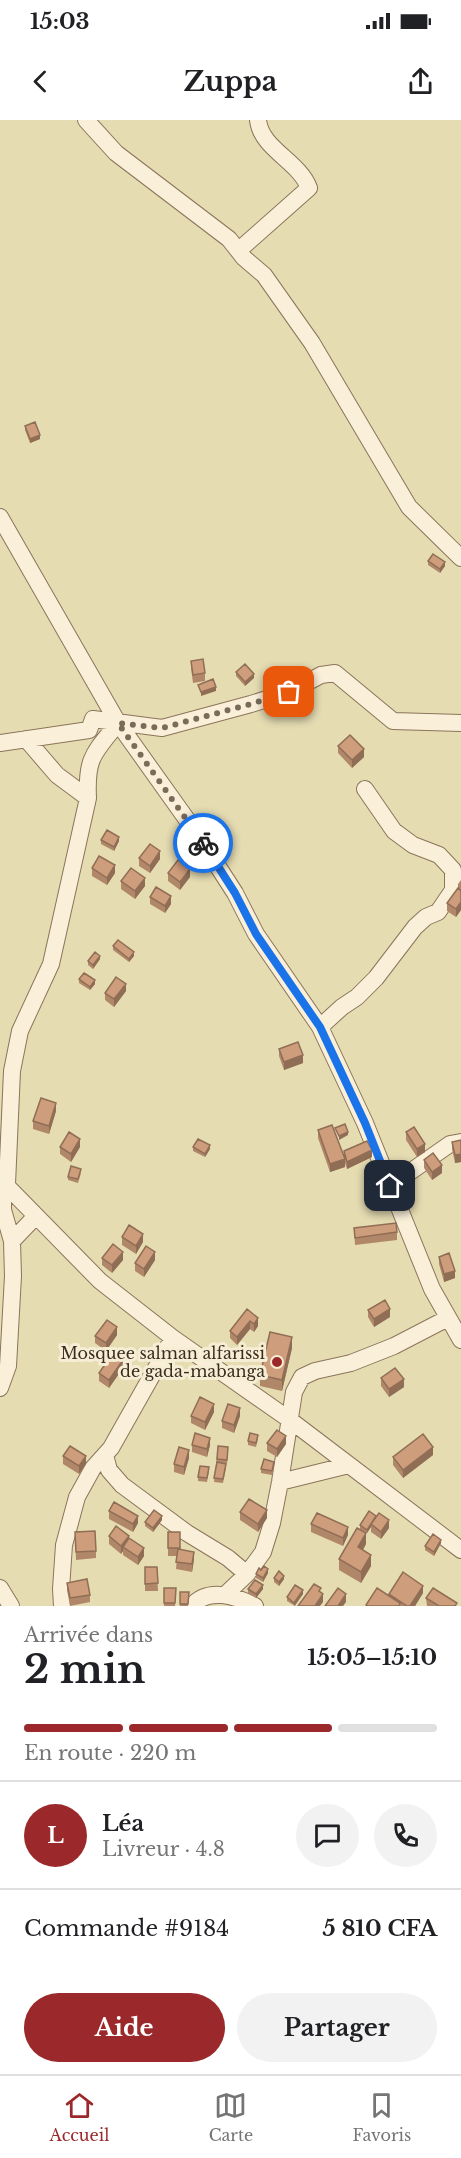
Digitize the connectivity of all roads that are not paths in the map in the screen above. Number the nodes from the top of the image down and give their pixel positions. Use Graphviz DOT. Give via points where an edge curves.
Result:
graph roads {
  1 [pos="86,120"];
  2 [pos="258,120"];
  3 [pos="239,250"];
  4 [pos="0,517"];
  5 [pos="461,558"];
  6 [pos="118,723"];
  7 [pos="461,723"];
  8 [pos="26,739"];
  9 [pos="0,743"];
  10 [pos="365,789"];
  11 [pos="88,798"];
  12 [pos="320,1027"];
  13 [pos="461,1142"];
  14 [pos="3,1181"];
  15 [pos="390,1186"];
  16 [pos="36,1216"];
  17 [pos="12,1241"];
  18 [pos="448,1318"];
  19 [pos="173,1338"];
  20 [pos="461,1340"];
  21 [pos="0,1388"];
  22 [pos="290,1420"];
  23 [pos="105,1455"];
  24 [pos="349,1465"];
  25 [pos="280,1482"];
  26 [pos="461,1550"];
  27 [pos="247,1574"];
  28 [pos="0,1588"];
  29 [pos="226,1594"];
  30 [pos="11,1606"];
  31 [pos="63,1606"];
  32 [pos="192,1606"];
  33 [pos="255,1606"];
  1 -- 3 [label="street" via="116,153"];
  2 -- 3 [label="street" via="265,137 306,179 309,188"];
  3 -- 5 [label="street" via="293,314 409,507"];
  4 -- 6 [label="street"];
  6 -- 7 [label="street" via="162,728 289,692 321,675 335,673 393,721"];
  6 -- 8 [label="street" via="93,719 89,730"];
  6 -- 11 [label="street" via="92,756 87,776"];
  6 -- 12 [label="street" via="195,831 256,934"];
  8 -- 9 [label="street"];
  8 -- 11 [label="street" via="57,775"];
  10 -- 12 [label="street" via="394,831 413,845 439,855 453,870 453,890 438,912 426,917 408,934 376,978"];
  11 -- 14 [label="street" via="51,964 20,1031 12,1071"];
  12 -- 15 [label="street"];
  13 -- 15 [label="street" via="450,1144"];
  14 -- 16 [label="street"];
  14 -- 17 [label="street" via="3,1210"];
  15 -- 18 [label="street"];
  16 -- 17 [label="street"];
  16 -- 19 [label="street" via="100,1281"];
  17 -- 21 [label="street" via="8,1366"];
  18 -- 20 [label="street"];
  18 -- 22 [label="street" via="394,1346 302,1377 294,1392"];
  19 -- 22 [label="street"];
  19 -- 23 [label="street"];
  22 -- 24 [label="street"];
  22 -- 25 [label="street"];
  23 -- 27 [label="street" via="109,1470 122,1485"];
  23 -- 31 [label="street" via="77,1497 68,1525"];
  24 -- 25 [label="street"];
  24 -- 26 [label="street"];
  25 -- 27 [label="street" via="263,1552"];
  27 -- 29 [label="street"];
  28 -- 30 [label="street"];
  29 -- 32 [label="street" via="209,1596"];
  29 -- 33 [label="street"];
}
